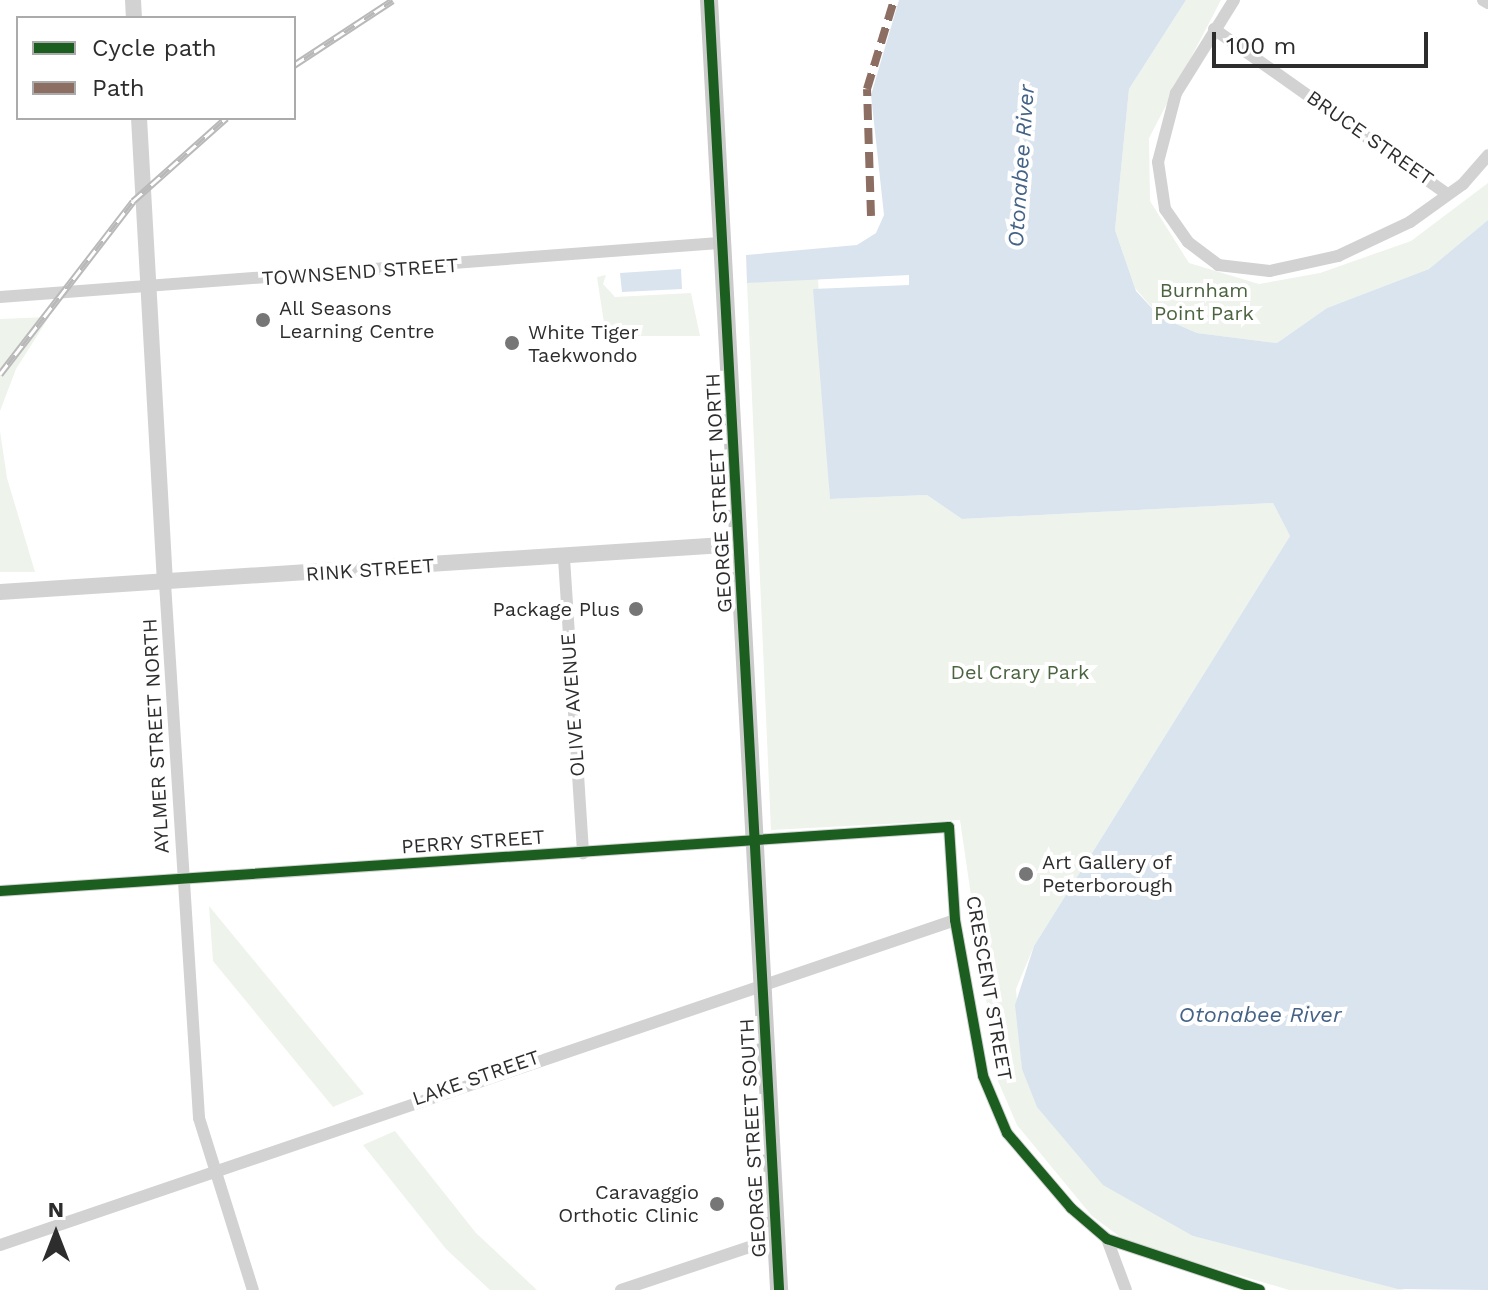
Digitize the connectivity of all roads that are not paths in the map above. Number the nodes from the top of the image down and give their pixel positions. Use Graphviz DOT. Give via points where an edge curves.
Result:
graph roads {
  1 [pos="709,0"];
  2 [pos="1234,0"];
  3 [pos="1214,29"];
  4 [pos="139,120"];
  5 [pos="1488,155"];
  6 [pos="1447,194"];
  7 [pos="719,243"];
  8 [pos="147,286"];
  9 [pos="0,297"];
  10 [pos="739,544"];
  11 [pos="564,558"];
  12 [pos="165,583"];
  13 [pos="0,592"];
  14 [pos="949,827"];
  15 [pos="756,841"];
  16 [pos="583,853"];
  17 [pos="183,878"];
  18 [pos="0,891"];
  19 [pos="955,920"];
  20 [pos="764,985"];
  21 [pos="212,1172"];
  22 [pos="776,1238"];
  23 [pos="1107,1239"];
  24 [pos="0,1245"];
  25 [pos="253,1290"];
  26 [pos="621,1290"];
  27 [pos="779,1290"];
  28 [pos="1126,1290"];
  29 [pos="1260,1290"];
  1 -- 7 [label="main road, GEORGE STREET NORTH"];
  2 -- 3 [label="street"];
  3 -- 6 [label="street, BRUCE STREET"];
  3 -- 6 [label="street" via="1176,93 1158,162 1165,209 1202,255 1252,272 1299,269 1410,222"];
  4 -- 8 [label="street, AYLMER STREET NORTH"];
  5 -- 6 [label="street"];
  7 -- 8 [label="street, TOWNSEND STREET"];
  7 -- 10 [label="main road, GEORGE STREET NORTH"];
  8 -- 9 [label="street, TOWNSEND STREET"];
  8 -- 12 [label="street, AYLMER STREET NORTH"];
  10 -- 11 [label="street, RINK STREET"];
  10 -- 15 [label="main road, GEORGE STREET NORTH"];
  11 -- 12 [label="street, RINK STREET"];
  11 -- 16 [label="street, OLIVE AVENUE"];
  12 -- 13 [label="street, RINK STREET"];
  12 -- 17 [label="street, AYLMER STREET NORTH"];
  14 -- 15 [label="street, PERRY STREET"];
  14 -- 19 [label="street, CRESCENT STREET"];
  15 -- 16 [label="street, PERRY STREET"];
  15 -- 20 [label="main road, GEORGE STREET NORTH"];
  16 -- 17 [label="street, PERRY STREET"];
  17 -- 18 [label="street, PERRY STREET"];
  17 -- 21 [label="street, AYLMER STREET NORTH" via="199,1118"];
  19 -- 20 [label="street, LAKE STREET"];
  19 -- 23 [label="street, CRESCENT STREET" via="983,1076 1007,1133 1071,1208"];
  20 -- 21 [label="street, LAKE STREET"];
  20 -- 22 [label="main road, GEORGE STREET SOUTH"];
  21 -- 24 [label="street, LAKE STREET"];
  21 -- 25 [label="street, AYLMER STREET NORTH"];
  22 -- 26 [label="street"];
  22 -- 27 [label="main road, GEORGE STREET SOUTH"];
  23 -- 28 [label="street"];
  23 -- 29 [label="street, CRESCENT STREET"];
}
